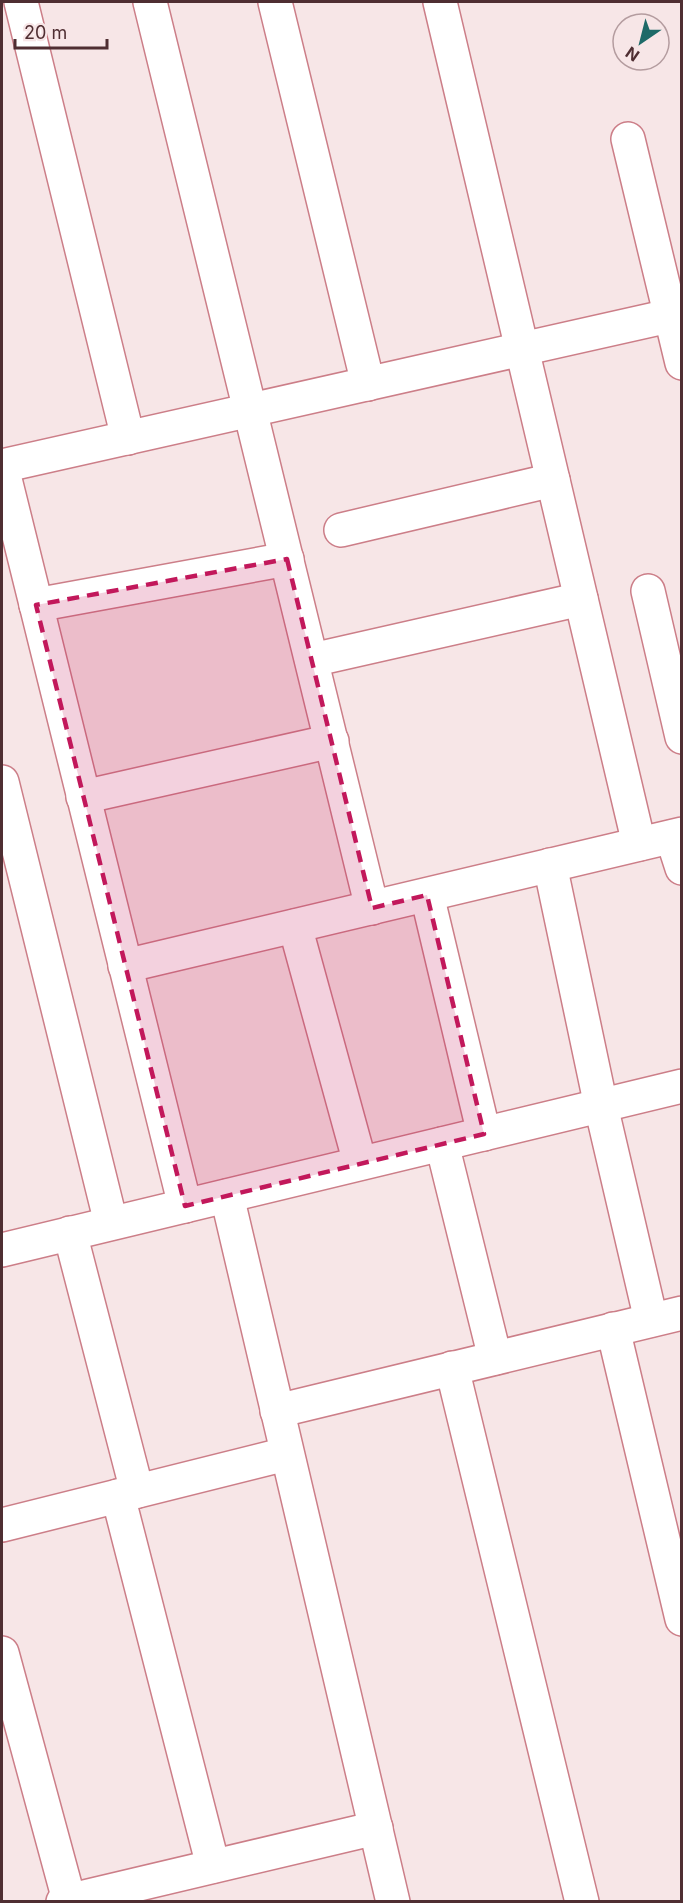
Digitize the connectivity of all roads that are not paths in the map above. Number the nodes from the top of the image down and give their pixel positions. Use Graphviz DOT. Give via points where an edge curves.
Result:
graph roads {
  1 [pos="21,2"];
  2 [pos="150,2"];
  3 [pos="275,2"];
  4 [pos="440,2"];
  5 [pos="628,139"];
  6 [pos="676,315"];
  7 [pos="522,350"];
  8 [pos="681,363"];
  9 [pos="368,384"];
  10 [pos="250,410"];
  11 [pos="128,438"];
  12 [pos="2,466"];
  13 [pos="553,480"];
  14 [pos="341,530"];
  15 [pos="287,559"];
  16 [pos="648,591"];
  17 [pos="581,599"];
  18 [pos="36,605"];
  19 [pos="312,660"];
  20 [pos="681,737"];
  21 [pos="332,741"];
  22 [pos="2,782"];
  23 [pos="83,798"];
  24 [pos="676,836"];
  25 [pos="639,844"];
  26 [pos="550,865"];
  27 [pos="681,868"];
  28 [pos="427,895"];
  29 [pos="372,908"];
  30 [pos="295,926"];
  31 [pos="125,966"];
  32 [pos="681,1086"];
  33 [pos="601,1106"];
  34 [pos="484,1134"];
  35 [pos="442,1144"];
  36 [pos="360,1163"];
  37 [pos="227,1196"];
  38 [pos="185,1206"];
  39 [pos="111,1223"];
  40 [pos="70,1233"];
  41 [pos="2,1250"];
  42 [pos="666,1316"];
  43 [pos="613,1329"];
  44 [pos="495,1358"];
  45 [pos="452,1368"];
  46 [pos="277,1411"];
  47 [pos="286,1454"];
  48 [pos="128,1493"];
  49 [pos="2,1525"];
  50 [pos="681,1619"];
  51 [pos="2,1653"];
  52 [pos="376,1828"];
  53 [pos="213,1866"];
  54 [pos="66,1901"];
  55 [pos="393,1902"];
  56 [pos="582,1902"];
  1 -- 11 [label="street"];
  2 -- 10 [label="street"];
  3 -- 9 [label="street"];
  4 -- 7 [label="street"];
  5 -- 6 [label="street"];
  6 -- 7 [label="street"];
  6 -- 8 [label="street"];
  7 -- 9 [label="street"];
  7 -- 13 [label="street"];
  9 -- 10 [label="street"];
  10 -- 11 [label="street"];
  10 -- 15 [label="street"];
  11 -- 12 [label="street"];
  12 -- 18 [label="street"];
  13 -- 14 [label="street"];
  13 -- 17 [label="street"];
  15 -- 18 [label="street"];
  15 -- 19 [label="street"];
  16 -- 20 [label="street"];
  17 -- 19 [label="street"];
  17 -- 25 [label="street"];
  18 -- 23 [label="street"];
  19 -- 21 [label="street"];
  21 -- 23 [label="street"];
  21 -- 29 [label="street"];
  22 -- 39 [label="street"];
  23 -- 31 [label="street"];
  24 -- 25 [label="street"];
  24 -- 27 [label="street"];
  25 -- 26 [label="street"];
  26 -- 28 [label="street"];
  26 -- 33 [label="street"];
  28 -- 29 [label="street"];
  28 -- 34 [label="street"];
  29 -- 30 [label="street"];
  30 -- 31 [label="street"];
  30 -- 36 [label="street"];
  31 -- 38 [label="street"];
  32 -- 33 [label="street"];
  33 -- 34 [label="street"];
  33 -- 42 [label="street"];
  34 -- 35 [label="street"];
  35 -- 36 [label="street"];
  35 -- 44 [label="street"];
  36 -- 37 [label="street"];
  37 -- 38 [label="street"];
  37 -- 46 [label="street"];
  38 -- 39 [label="street"];
  39 -- 40 [label="street"];
  40 -- 41 [label="street"];
  40 -- 48 [label="street"];
  42 -- 43 [label="street"];
  43 -- 44 [label="street"];
  43 -- 50 [label="street"];
  44 -- 45 [label="street"];
  45 -- 46 [label="street"];
  45 -- 56 [label="street"];
  46 -- 47 [label="street"];
  47 -- 48 [label="street"];
  47 -- 52 [label="street"];
  48 -- 49 [label="street"];
  48 -- 53 [label="street"];
  51 -- 54 [label="street"];
  52 -- 53 [label="street"];
  52 -- 55 [label="street"];
  53 -- 54 [label="street"];
}
